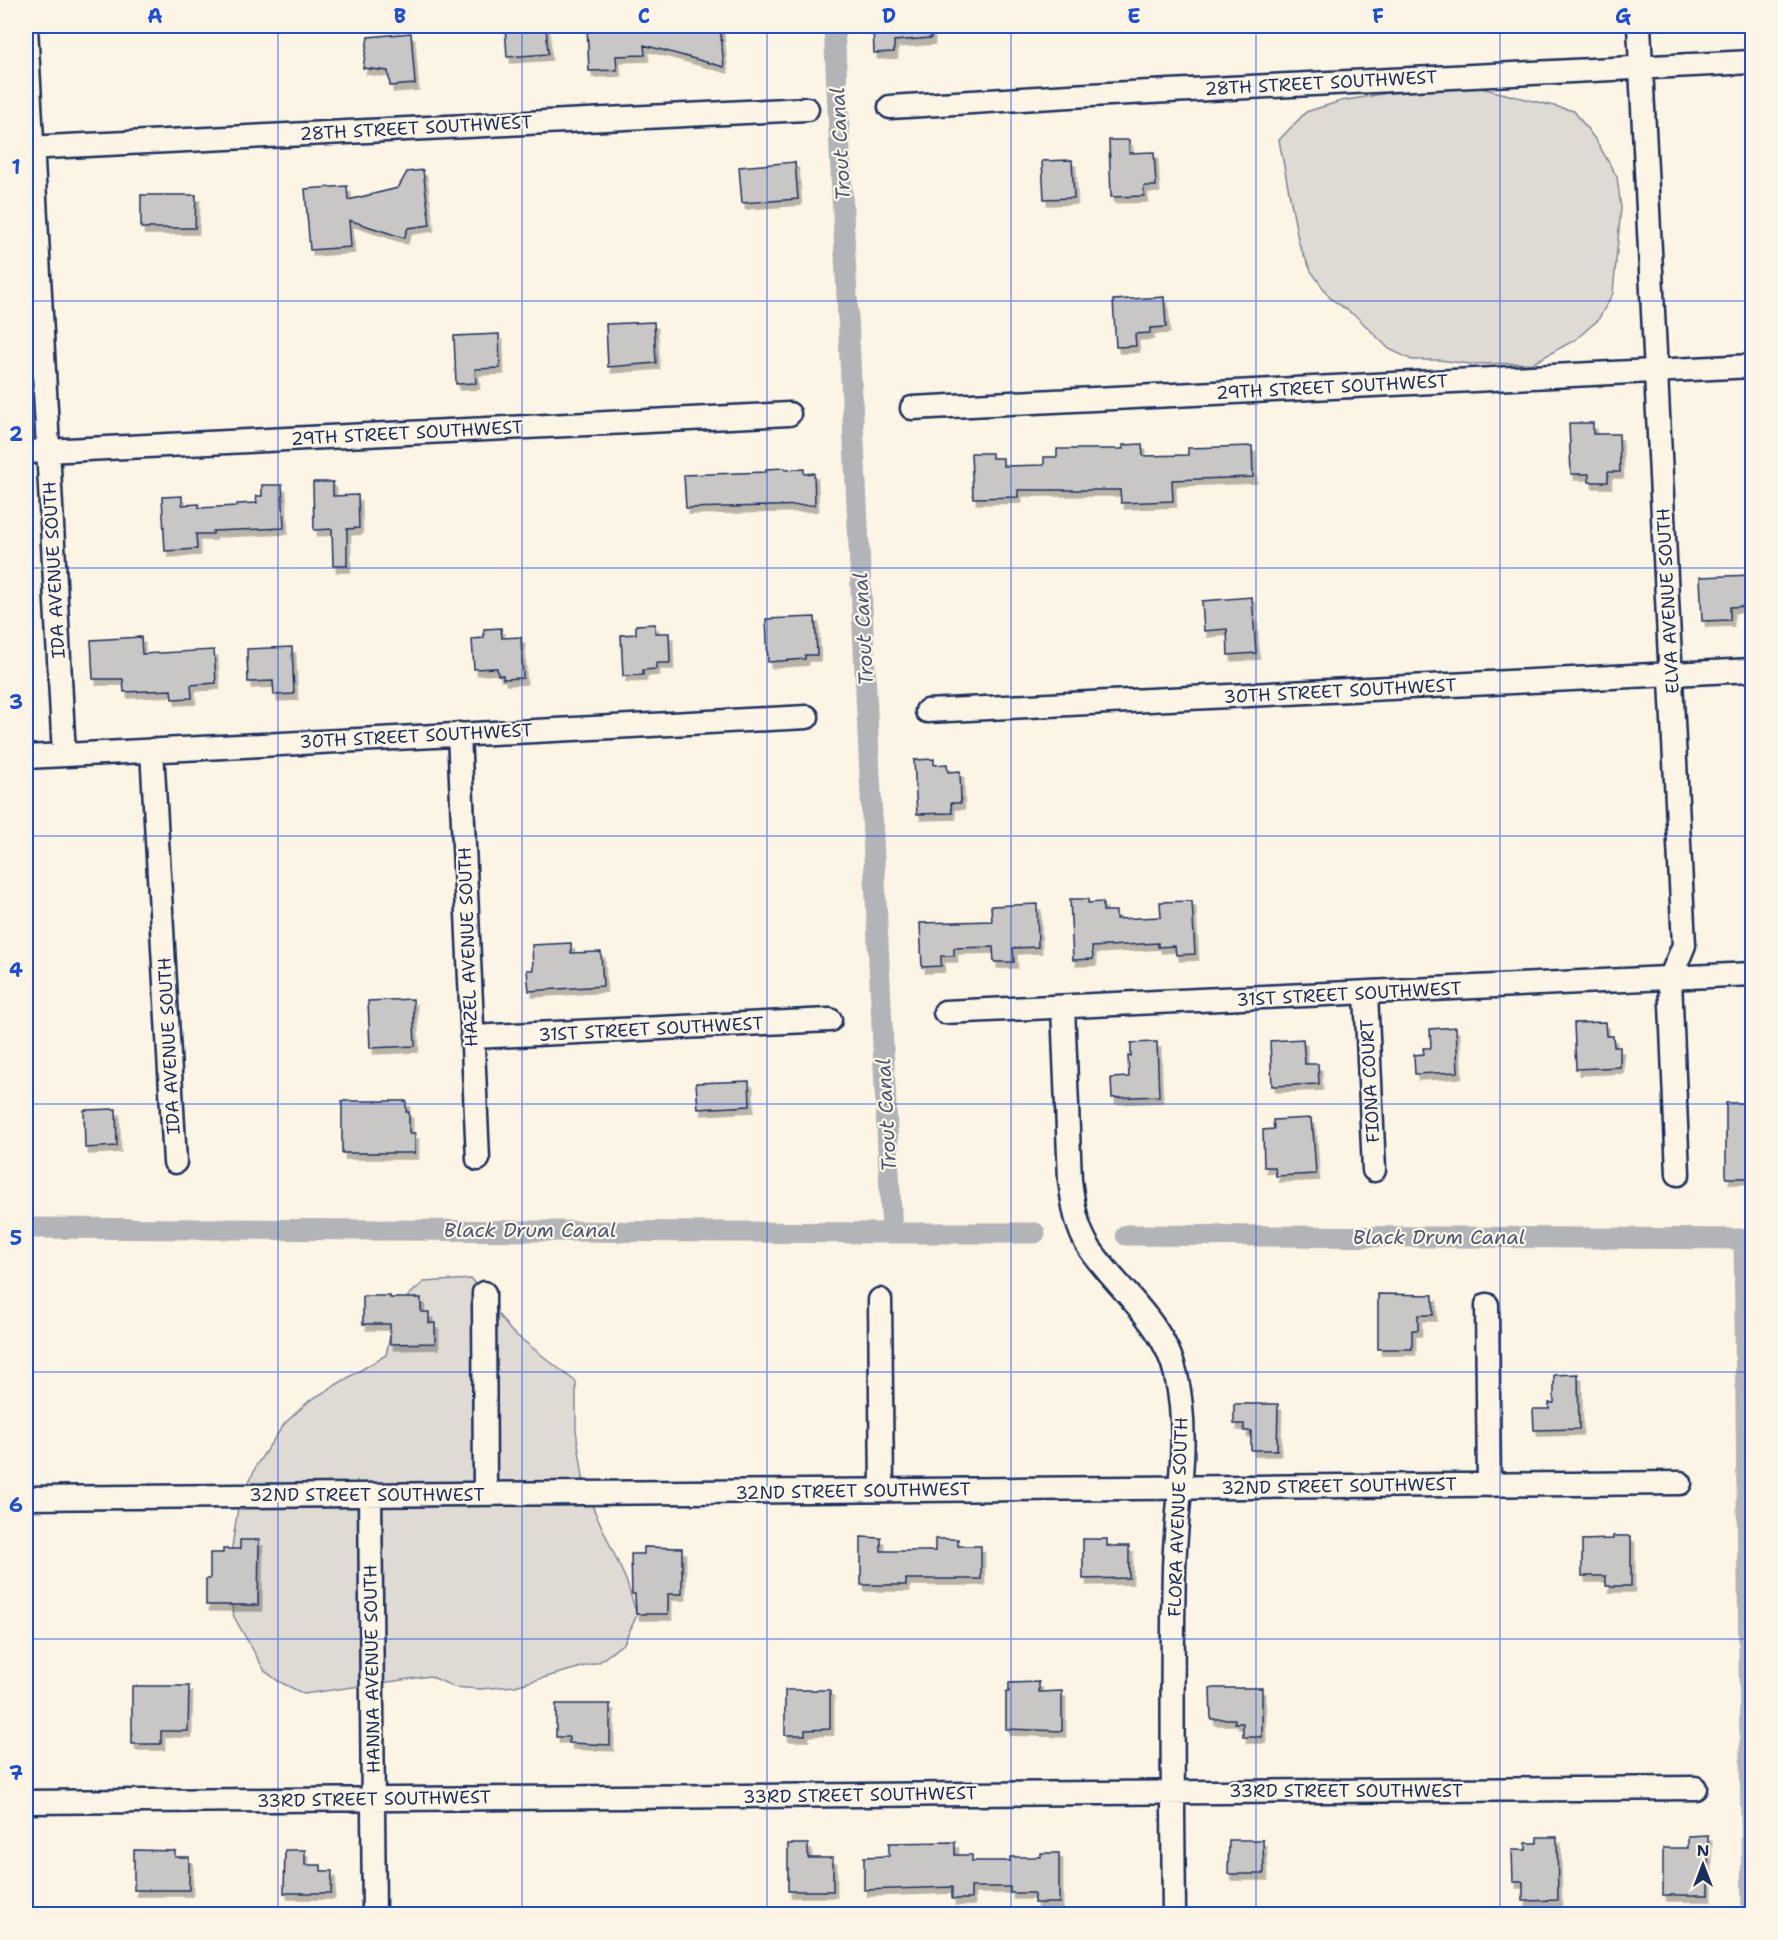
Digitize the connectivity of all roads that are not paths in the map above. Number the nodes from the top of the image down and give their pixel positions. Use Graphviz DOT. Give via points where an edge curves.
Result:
graph roads {
  1 [pos="26,26"];
  2 [pos="1640,26"];
  3 [pos="1752,62"];
  4 [pos="1641,68"];
  5 [pos="890,106"];
  6 [pos="807,109"];
  7 [pos="29,147"];
  8 [pos="1752,366"];
  9 [pos="1656,370"];
  10 [pos="912,408"];
  11 [pos="789,414"];
  12 [pos="37,452"];
  13 [pos="1752,670"];
  14 [pos="1671,673"];
  15 [pos="927,711"];
  16 [pos="807,717"];
  17 [pos="459,734"];
  18 [pos="152,750"];
  19 [pos="64,755"];
  20 [pos="26,757"];
  21 [pos="1752,974"];
  22 [pos="1670,979"];
  23 [pos="1366,993"];
  24 [pos="1063,1007"];
  25 [pos="945,1012"];
  26 [pos="830,1020"];
  27 [pos="472,1037"];
  28 [pos="478,1159"];
  29 [pos="175,1162"];
  30 [pos="1374,1170"];
  31 [pos="1678,1174"];
  32 [pos="484,1293"];
  33 [pos="880,1300"];
  34 [pos="1487,1305"];
  35 [pos="1680,1483"];
  36 [pos="1490,1485"];
  37 [pos="1181,1488"];
  38 [pos="882,1490"];
  39 [pos="485,1494"];
  40 [pos="370,1495"];
  41 [pos="26,1498"];
  42 [pos="1695,1788"];
  43 [pos="1173,1792"];
  44 [pos="373,1799"];
  45 [pos="26,1802"];
  46 [pos="374,1914"];
  47 [pos="1174,1914"];
  1 -- 7 [label="street, IDA AVENUE SOUTH"];
  2 -- 4 [label="street, ELVA AVENUE SOUTH"];
  3 -- 4 [label="street, 28TH STREET SOUTHWEST"];
  4 -- 5 [label="street, 28TH STREET SOUTHWEST"];
  4 -- 9 [label="street, ELVA AVENUE SOUTH"];
  6 -- 7 [label="street, 28TH STREET SOUTHWEST"];
  7 -- 12 [label="street, IDA AVENUE SOUTH"];
  8 -- 9 [label="street, 29TH STREET SOUTHWEST"];
  9 -- 10 [label="street, 29TH STREET SOUTHWEST"];
  9 -- 14 [label="street, ELVA AVENUE SOUTH"];
  11 -- 12 [label="street, 29TH STREET SOUTHWEST"];
  12 -- 19 [label="street, IDA AVENUE SOUTH"];
  13 -- 14 [label="street, 30TH STREET SOUTHWEST"];
  14 -- 15 [label="street, 30TH STREET SOUTHWEST"];
  14 -- 22 [label="street, ELVA AVENUE SOUTH" via="1684,945"];
  16 -- 17 [label="street, 30TH STREET SOUTHWEST"];
  17 -- 18 [label="street, 30TH STREET SOUTHWEST"];
  17 -- 27 [label="street, HAZEL AVENUE SOUTH"];
  18 -- 19 [label="street, 30TH STREET SOUTHWEST"];
  18 -- 29 [label="street, IDA AVENUE SOUTH"];
  19 -- 20 [label="street, 30TH STREET SOUTHWEST"];
  21 -- 22 [label="street, 31ST STREET SOUTHWEST"];
  22 -- 23 [label="street, 31ST STREET SOUTHWEST"];
  22 -- 31 [label="street, ELVA AVENUE SOUTH"];
  23 -- 24 [label="street, 31ST STREET SOUTHWEST"];
  23 -- 30 [label="street, FIONA COURT"];
  24 -- 25 [label="street, 31ST STREET SOUTHWEST"];
  24 -- 37 [label="street, FLORA AVENUE SOUTH" via="1073,1205 1089,1248 1138,1304 1165,1345 1175,1372 1184,1421"];
  26 -- 27 [label="street, 31ST STREET SOUTHWEST"];
  27 -- 28 [label="street, HAZEL AVENUE SOUTH"];
  32 -- 39 [label="street"];
  33 -- 38 [label="street"];
  34 -- 36 [label="street"];
  35 -- 36 [label="street, 32ND STREET SOUTHWEST"];
  36 -- 37 [label="street, 32ND STREET SOUTHWEST"];
  37 -- 38 [label="street, 32ND STREET SOUTHWEST"];
  37 -- 43 [label="street, FLORA AVENUE SOUTH" via="1174,1557"];
  38 -- 39 [label="street, 32ND STREET SOUTHWEST"];
  39 -- 40 [label="street, 32ND STREET SOUTHWEST"];
  40 -- 41 [label="street, 32ND STREET SOUTHWEST"];
  40 -- 44 [label="street, HANNA AVENUE SOUTH"];
  42 -- 43 [label="street, 33RD STREET SOUTHWEST"];
  43 -- 44 [label="street, 33RD STREET SOUTHWEST"];
  43 -- 47 [label="street, FLORA AVENUE SOUTH"];
  44 -- 45 [label="street, 33RD STREET SOUTHWEST"];
  44 -- 46 [label="street, HANNA AVENUE SOUTH"];
}
